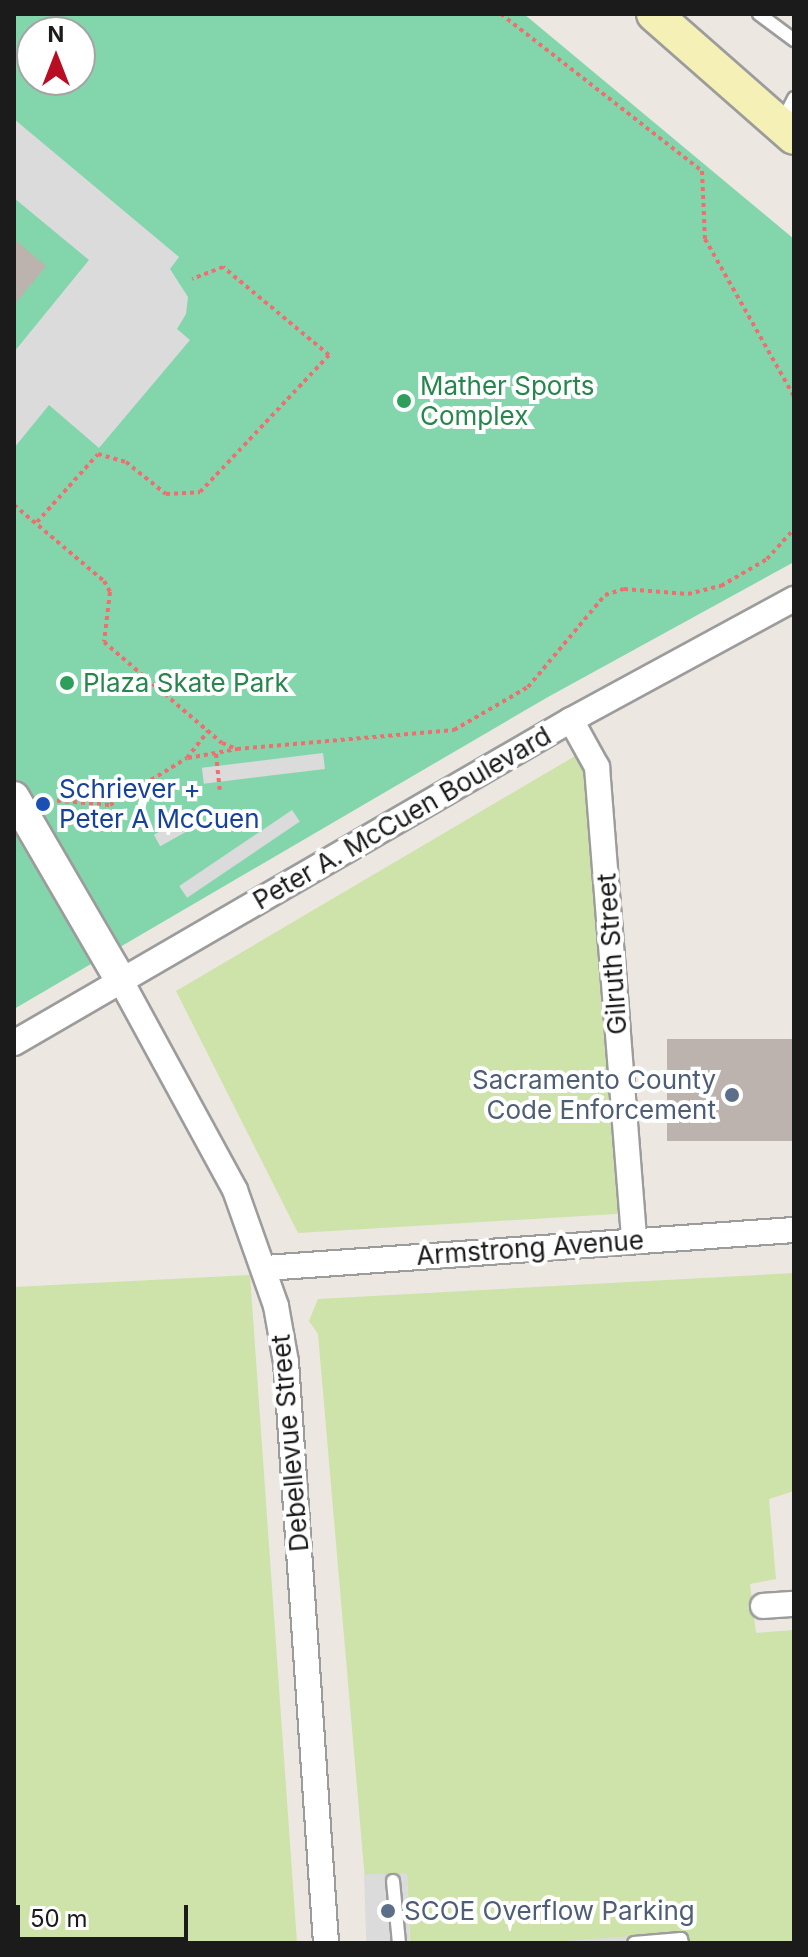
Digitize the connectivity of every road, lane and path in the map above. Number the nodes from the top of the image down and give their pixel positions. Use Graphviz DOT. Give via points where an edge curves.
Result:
graph roads {
  1 [pos="501,14"];
  2 [pos="654,14"];
  3 [pos="759,14"];
  4 [pos="794,40"];
  5 [pos="789,120"];
  6 [pos="192,279"];
  7 [pos="794,396"];
  8 [pos="14,505"];
  9 [pos="37,522"];
  10 [pos="794,529"];
  11 [pos="794,599"];
  12 [pos="571,720"];
  13 [pos="208,731"];
  14 [pos="237,749"];
  15 [pos="216,754"];
  16 [pos="187,758"];
  17 [pos="220,790"];
  18 [pos="14,797"];
  19 [pos="49,800"];
  20 [pos="120,979"];
  21 [pos="14,1043"];
  22 [pos="794,1230"];
  23 [pos="634,1241"];
  24 [pos="266,1268"];
  25 [pos="794,1604"];
  26 [pos="763,1606"];
  27 [pos="393,1881"];
  28 [pos="326,1943"];
  29 [pos="399,1943"];
  30 [pos="634,1943"];
  31 [pos="682,1943"];
  1 -- 7 [label="path" via="702,171 705,239"];
  2 -- 5 [label="main road"];
  3 -- 4 [label="lane"];
  6 -- 9 [label="path" via="223,267 329,355 200,492 166,494 126,462 98,454"];
  8 -- 9 [label="path"];
  9 -- 13 [label="path" via="110,592 104,642"];
  10 -- 14 [label="path" via="767,559 721,586 688,594 624,589 605,595 528,687 454,730"];
  11 -- 12 [label="street, Peter A. McCuen Boulevard"];
  12 -- 20 [label="street, Peter A. McCuen Boulevard"];
  12 -- 23 [label="street, Gilruth Street" via="597,767"];
  13 -- 14 [label="path"];
  13 -- 16 [label="path"];
  14 -- 15 [label="path"];
  15 -- 16 [label="path"];
  15 -- 17 [label="path"];
  16 -- 19 [label="path" via="110,805"];
  18 -- 20 [label="street"];
  20 -- 21 [label="street, Peter A. McCuen Boulevard"];
  20 -- 24 [label="street, Debellevue Street" via="235,1190"];
  22 -- 23 [label="street, Armstrong Avenue"];
  23 -- 24 [label="street, Armstrong Avenue"];
  24 -- 28 [label="street, Debellevue Street" via="286,1362"];
  25 -- 26 [label="street"];
  27 -- 29 [label="lane"];
  30 -- 31 [label="lane"];
}
